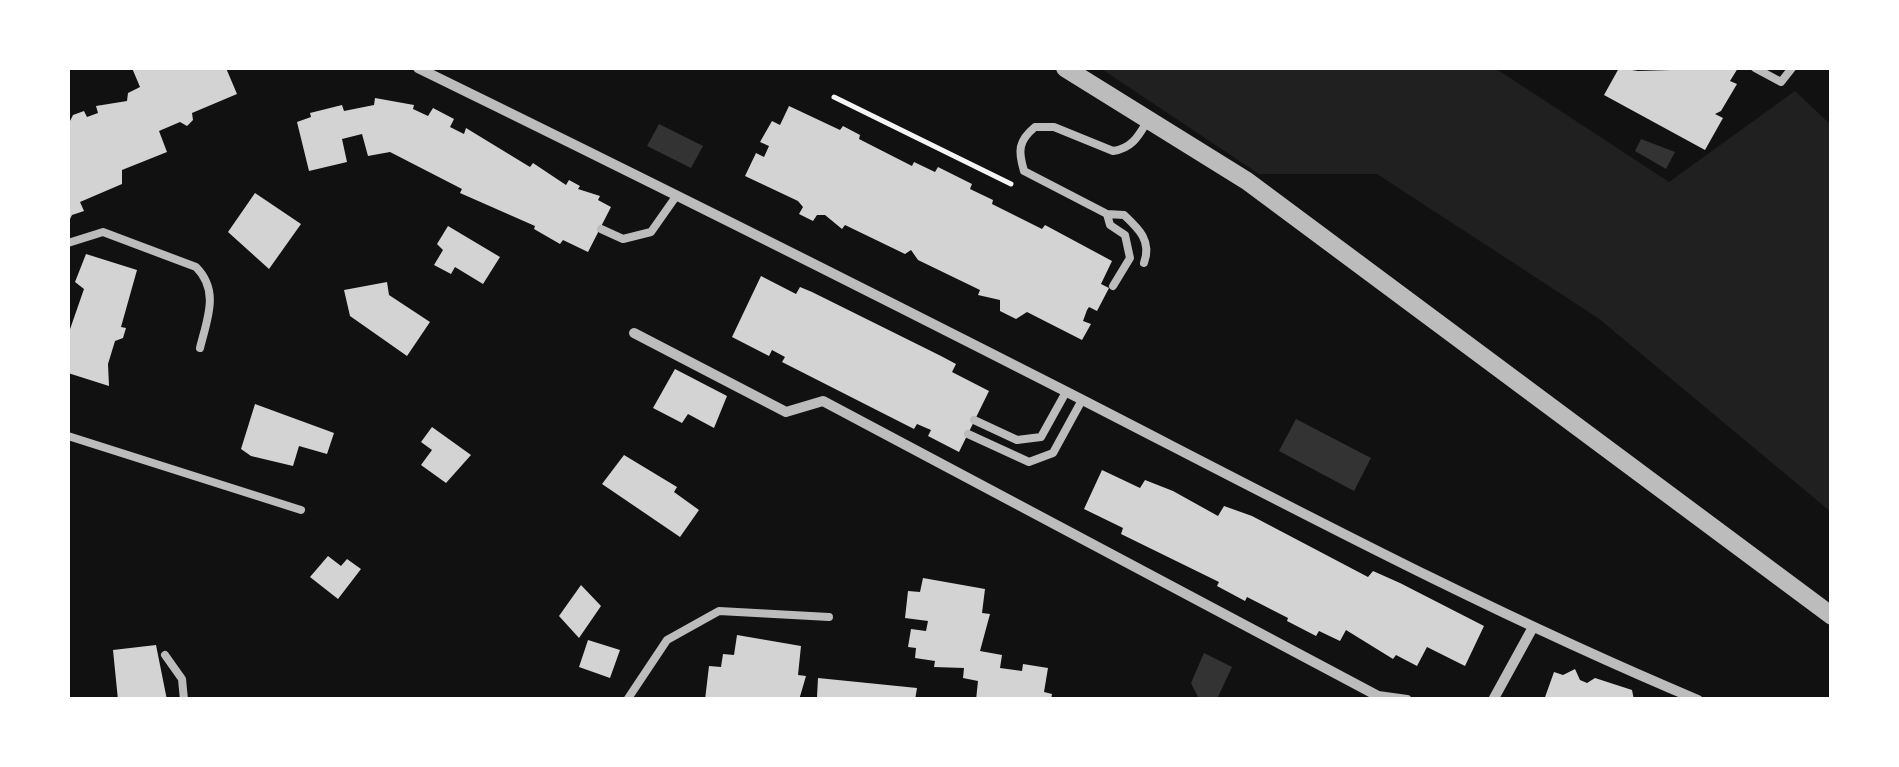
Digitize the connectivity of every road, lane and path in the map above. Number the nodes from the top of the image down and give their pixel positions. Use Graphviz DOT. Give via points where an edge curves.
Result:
graph roads {
  1 [pos="418,68"];
  2 [pos="1066,68"];
  3 [pos="1754,68"];
  4 [pos="1792,68"];
  5 [pos="834,98"];
  6 [pos="1148,120"];
  7 [pos="1020,188"];
  8 [pos="677,195"];
  9 [pos="1106,214"];
  10 [pos="600,229"];
  11 [pos="68,243"];
  12 [pos="1144,263"];
  13 [pos="1113,286"];
  14 [pos="634,333"];
  15 [pos="200,348"];
  16 [pos="1066,392"];
  17 [pos="1082,400"];
  18 [pos="974,420"];
  19 [pos="968,434"];
  20 [pos="68,436"];
  21 [pos="301,510"];
  22 [pos="1832,616"];
  23 [pos="829,617"];
  24 [pos="1532,629"];
  25 [pos="165,654"];
  26 [pos="184,700"];
  27 [pos="627,700"];
  28 [pos="1407,700"];
  29 [pos="1493,700"];
  30 [pos="1698,700"];
  1 -- 8 [label="street"];
  2 -- 6 [label="street"];
  3 -- 4 [label="lane" via="1781,82"];
  5 -- 7 [label="path"];
  6 -- 9 [label="lane" via="1131,145 1113,151 1054,127 1034,126 1022,137 1024,171"];
  6 -- 22 [label="street" via="1248,181"];
  8 -- 10 [label="lane" via="651,232 623,239"];
  8 -- 16 [label="street"];
  9 -- 12 [label="lane" via="1124,215 1141,230"];
  9 -- 13 [label="lane" via="1130,245"];
  11 -- 15 [label="lane" via="103,232 196,267 212,301"];
  14 -- 28 [label="street" via="786,412 822,400 1378,696"];
  16 -- 17 [label="street"];
  16 -- 18 [label="lane" via="1041,437 1017,440"];
  17 -- 19 [label="lane" via="1053,453 1028,462"];
  17 -- 24 [label="street"];
  20 -- 21 [label="lane"];
  23 -- 27 [label="lane" via="719,611 667,640"];
  24 -- 29 [label="street"];
  24 -- 30 [label="street"];
  25 -- 26 [label="lane" via="182,679"];
}
